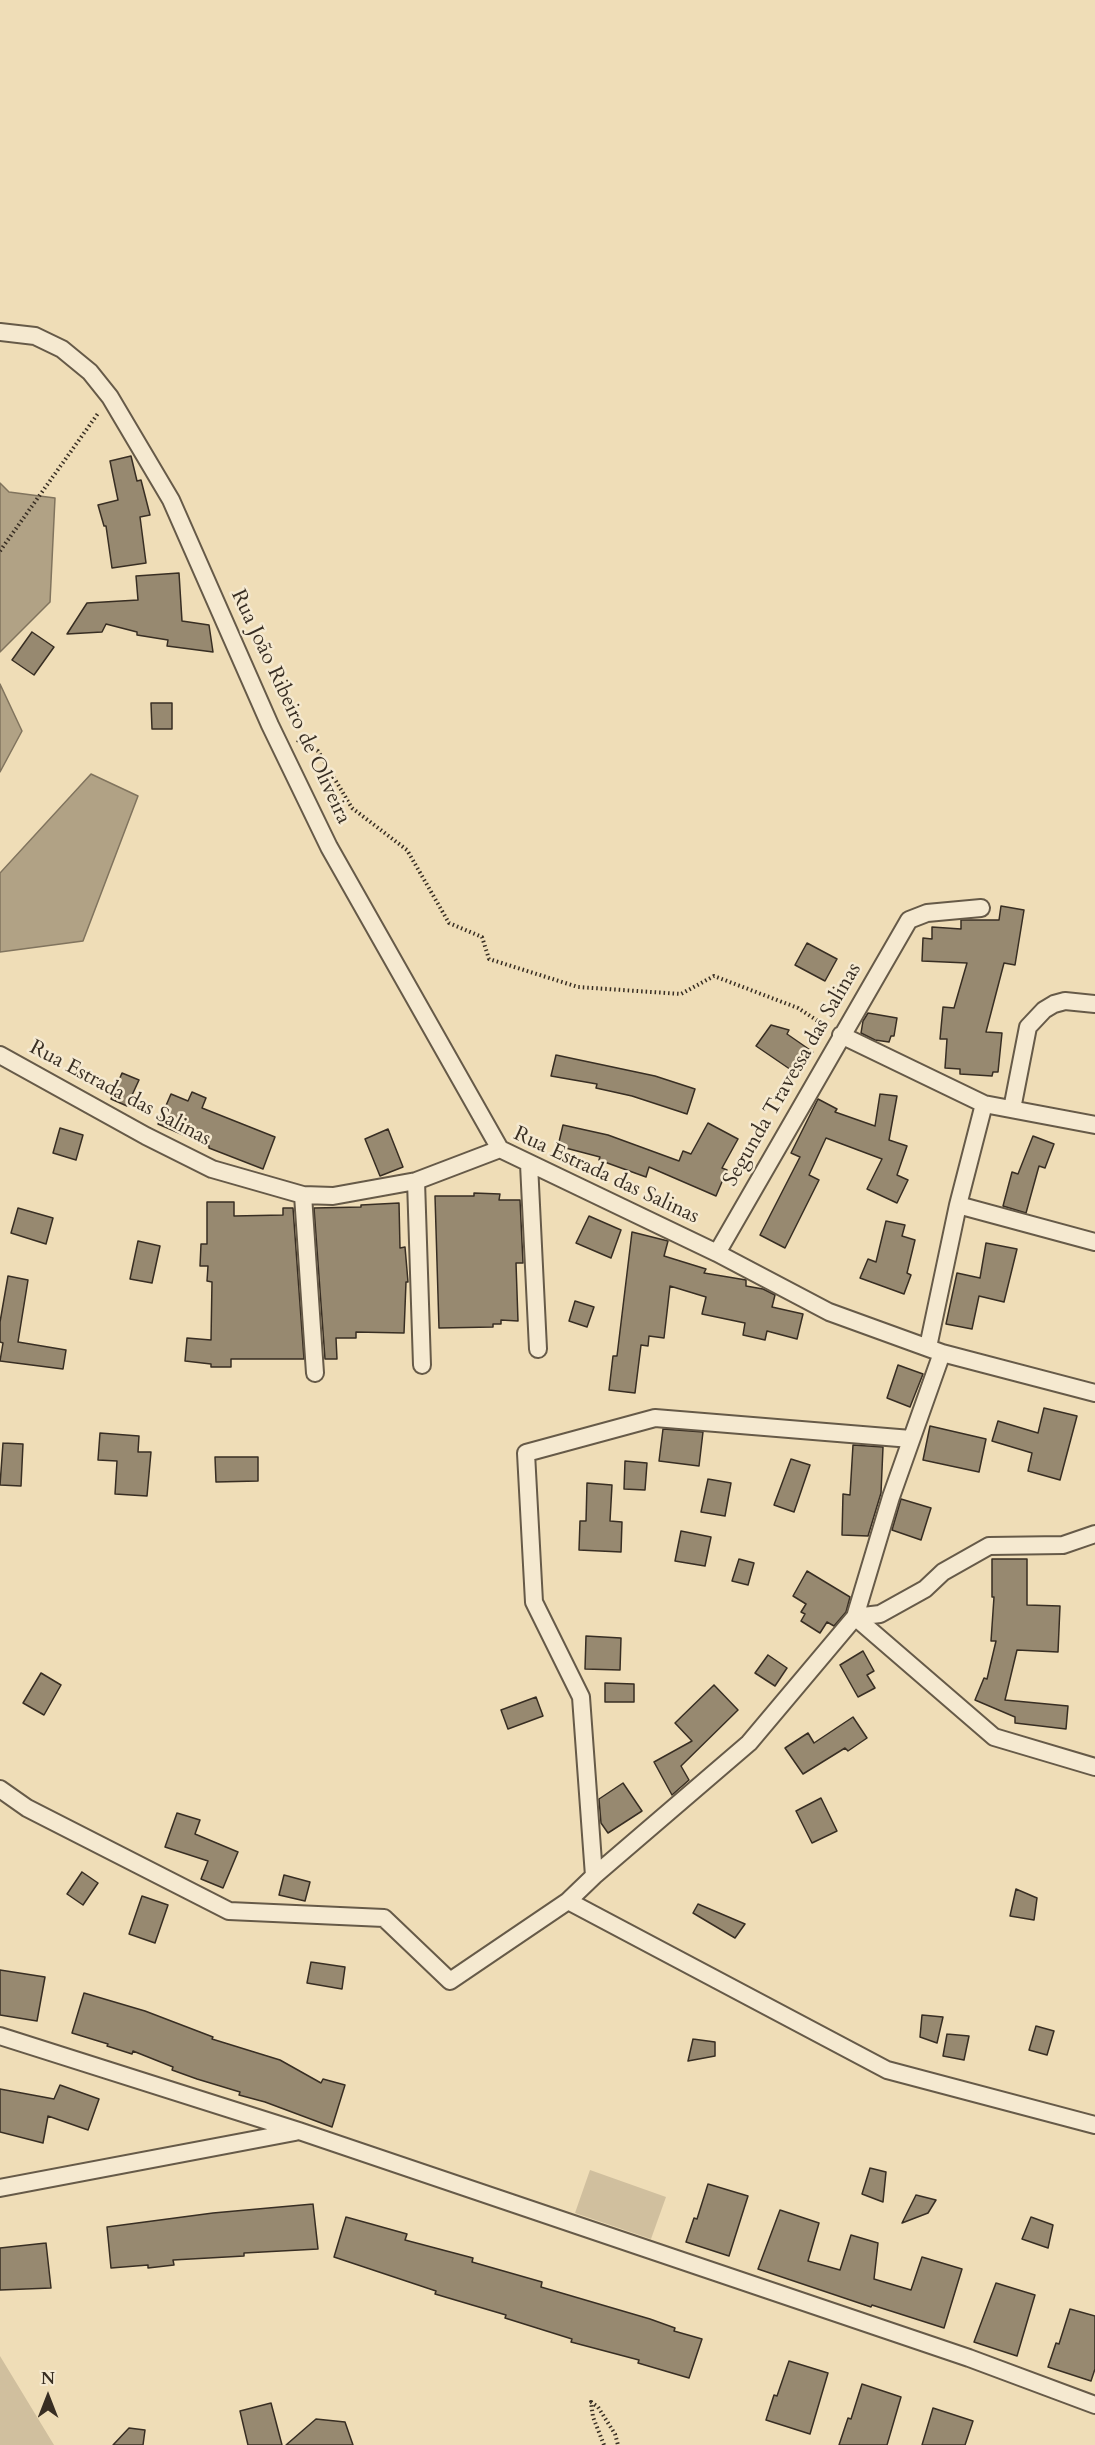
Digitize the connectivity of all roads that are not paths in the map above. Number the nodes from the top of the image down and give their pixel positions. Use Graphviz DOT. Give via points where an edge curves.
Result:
graph roads {
  1 [pos="0,332"];
  2 [pos="981,908"];
  3 [pos="1095,1004"];
  4 [pos="841,1035"];
  5 [pos="0,1055"];
  6 [pos="984,1104"];
  7 [pos="1012,1109"];
  8 [pos="1095,1125"];
  9 [pos="500,1149"];
  10 [pos="530,1164"];
  11 [pos="416,1181"];
  12 [pos="303,1195"];
  13 [pos="958,1206"];
  14 [pos="1095,1242"];
  15 [pos="717,1253"];
  16 [pos="538,1349"];
  17 [pos="935,1350"];
  18 [pos="422,1365"];
  19 [pos="315,1372"];
  20 [pos="1095,1393"];
  21 [pos="911,1439"];
  22 [pos="1095,1534"];
  23 [pos="855,1617"];
  24 [pos="1095,1767"];
  25 [pos="0,1789"];
  26 [pos="594,1876"];
  27 [pos="568,1901"];
  28 [pos="0,2022"];
  29 [pos="0,2035"];
  30 [pos="1095,2125"];
  31 [pos="299,2131"];
  32 [pos="0,2188"];
  33 [pos="1095,2405"];
  1 -- 9 [label="street, Rua João Ribeiro de Oliveira" via="35,336 62,349 90,372 110,397 171,500 270,725 329,847"];
  2 -- 4 [label="street, Segunda Travessa das Salinas" via="927,913 909,920"];
  3 -- 7 [label="street" via="1054,1004 1028,1027"];
  4 -- 6 [label="street"];
  4 -- 15 [label="street, Segunda Travessa das Salinas"];
  5 -- 12 [label="street, Rua Estrada das Salinas" via="212,1169"];
  6 -- 7 [label="street"];
  6 -- 13 [label="street"];
  7 -- 8 [label="street"];
  9 -- 10 [label="street, Rua Estrada das Salinas"];
  9 -- 11 [label="street, Rua Estrada das Salinas"];
  10 -- 15 [label="street, Rua Estrada das Salinas"];
  10 -- 16 [label="street"];
  11 -- 12 [label="street, Rua Estrada das Salinas" via="333,1196"];
  11 -- 18 [label="street"];
  12 -- 19 [label="street"];
  13 -- 14 [label="street"];
  13 -- 17 [label="street"];
  15 -- 17 [label="street, Rua Estrada das Salinas" via="829,1312"];
  17 -- 20 [label="street, Rua Estrada das Salinas"];
  17 -- 21 [label="street"];
  21 -- 23 [label="street"];
  21 -- 26 [label="street" via="655,1418 526,1453 534,1602 581,1697"];
  22 -- 23 [label="street" via="1063,1545 989,1546 943,1572 926,1589 880,1614"];
  23 -- 24 [label="street" via="993,1737"];
  23 -- 26 [label="street" via="749,1743"];
  25 -- 27 [label="street" via="27,1808 229,1911 384,1918 450,1981"];
  26 -- 27 [label="street"];
  27 -- 30 [label="street" via="887,2070"];
  28 -- 29 [label="street"];
  29 -- 31 [label="street"];
  31 -- 32 [label="street"];
  31 -- 33 [label="street" via="969,2358"];
}
